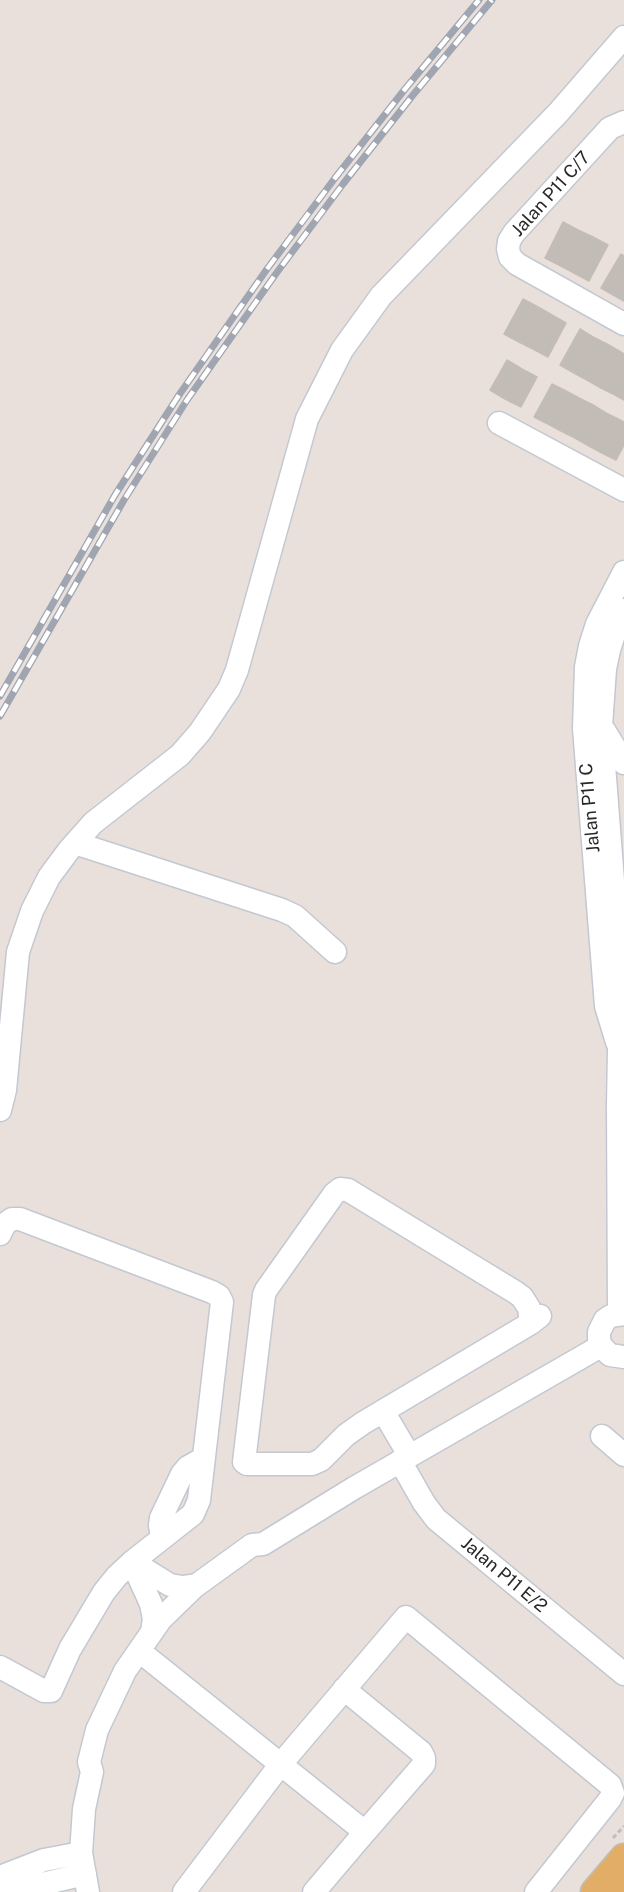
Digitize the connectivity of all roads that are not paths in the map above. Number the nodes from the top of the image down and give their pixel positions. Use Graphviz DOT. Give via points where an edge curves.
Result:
graph roads {
  1 [pos="624,37"];
  2 [pos="624,122"];
  3 [pos="624,324"];
  4 [pos="499,423"];
  5 [pos="624,490"];
  6 [pos="624,572"];
  7 [pos="622,619"];
  8 [pos="601,726"];
  9 [pos="624,763"];
  10 [pos="75,843"];
  11 [pos="335,952"];
  12 [pos="623,985"];
  13 [pos="619,1049"];
  14 [pos="621,1105"];
  15 [pos="0,1110"];
  16 [pos="0,1234"];
  17 [pos="621,1314"];
  18 [pos="601,1346"];
  19 [pos="624,1357"];
  20 [pos="383,1411"];
  21 [pos="602,1436"];
  22 [pos="624,1455"];
  23 [pos="405,1458"];
  24 [pos="263,1544"];
  25 [pos="132,1562"];
  26 [pos="196,1585"];
  27 [pos="152,1632"];
  28 [pos="148,1658"];
  29 [pos="0,1667"];
  30 [pos="624,1674"];
  31 [pos="344,1689"];
  32 [pos="280,1765"];
  33 [pos="92,1772"];
  34 [pos="365,1832"];
  35 [pos="624,1858"];
  36 [pos="85,1873"];
  37 [pos="0,1877"];
  38 [pos="8,1892"];
  39 [pos="184,1892"];
  40 [pos="314,1892"];
  41 [pos="536,1892"];
  42 [pos="595,1892"];
  1 -- 10 [label="street" via="558,113 381,296 342,350 307,419 229,689 180,755 93,823"];
  2 -- 3 [label="street, Jalan P11 C/7" via="610,128 514,233 508,249 517,264"];
  4 -- 5 [label="street"];
  6 -- 13 [label="street, Jalan P11 C" via="590,646 584,728 607,1012"];
  7 -- 8 [label="street, Jalan P11 C" via="605,669"];
  8 -- 9 [label="street"];
  8 -- 12 [label="street, Jalan P11 C"];
  10 -- 11 [label="street" via="282,910 295,916"];
  10 -- 15 [label="street" via="48,877 18,952"];
  12 -- 13 [label="street, Jalan P11 C"];
  13 -- 14 [label="street, Jalan P11 C"];
  14 -- 17 [label="street, Jalan P11 C"];
  16 -- 25 [label="street" via="5,1224 20,1219 219,1296 222,1302 204,1458 182,1474 161,1518 162,1538"];
  17 -- 18 [label="street" via="611,1316 602,1326"];
  18 -- 19 [label="street" via="610,1355"];
  18 -- 23 [label="street"];
  20 -- 20 [label="street" via="312,1464 244,1462 266,1290 340,1189 348,1190 515,1292 535,1320"];
  20 -- 23 [label="street, Jalan P11 E/2"];
  21 -- 22 [label="street"];
  23 -- 24 [label="street"];
  23 -- 30 [label="street, Jalan P11 E/2" via="424,1503 436,1519"];
  24 -- 26 [label="street" via="252,1545"];
  24 -- 28 [label="street" via="259,1553 204,1595 172,1626"];
  25 -- 26 [label="street" via="170,1585"];
  25 -- 27 [label="street" via="151,1604"];
  25 -- 29 [label="street" via="92,1612 51,1691 44,1692"];
  26 -- 27 [label="street"];
  27 -- 33 [label="street" via="124,1671 97,1730 88,1762"];
  28 -- 32 [label="street"];
  28 -- 33 [label="street" via="122,1705 101,1764"];
  31 -- 32 [label="street"];
  31 -- 34 [label="street" via="424,1758 424,1764"];
  31 -- 41 [label="street" via="406,1617 610,1785 610,1799"];
  32 -- 34 [label="street"];
  32 -- 39 [label="street"];
  33 -- 36 [label="street" via="84,1809"];
  34 -- 40 [label="street"];
  35 -- 42 [label="main road"];
  36 -- 37 [label="street" via="44,1860"];
  36 -- 38 [label="street"];
}
